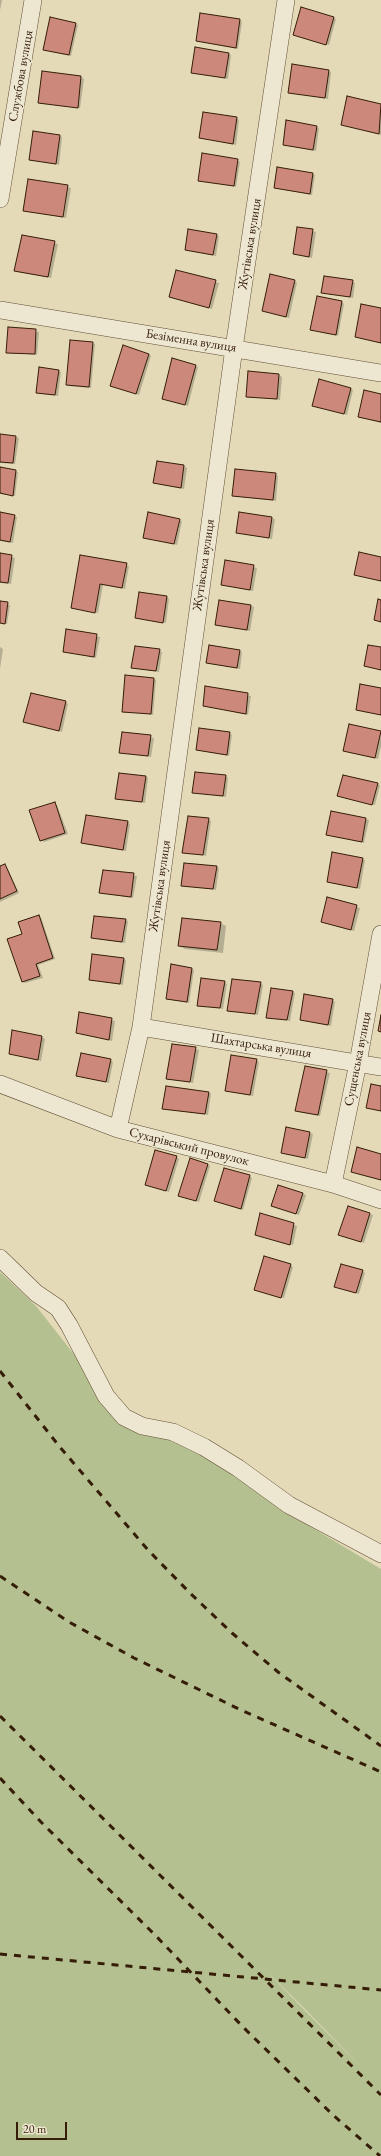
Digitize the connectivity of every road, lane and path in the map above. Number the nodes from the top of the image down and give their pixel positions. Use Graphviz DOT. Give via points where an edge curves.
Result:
graph roads {
  1 [pos="34,0"];
  2 [pos="286,0"];
  3 [pos="0,199"];
  4 [pos="0,310"];
  5 [pos="234,348"];
  6 [pos="381,373"];
  7 [pos="381,934"];
  8 [pos="141,1027"];
  9 [pos="358,1063"];
  10 [pos="381,1067"];
  11 [pos="0,1084"];
  12 [pos="118,1129"];
  13 [pos="333,1184"];
  14 [pos="381,1200"];
  15 [pos="0,1258"];
  16 [pos="381,1554"];
  1 -- 3 [label="street, Службова вулиця"];
  2 -- 5 [label="street, Жутівська вулиця"];
  4 -- 5 [label="street, Безіменна вулиця"];
  5 -- 6 [label="street, Безіменна вулиця"];
  5 -- 8 [label="street, Жутівська вулиця"];
  7 -- 9 [label="street, Сущенська вулиця"];
  8 -- 9 [label="street, Шахтарська вулиця"];
  8 -- 12 [label="street, Жутівська вулиця"];
  9 -- 10 [label="street, Шахтарська вулиця"];
  9 -- 13 [label="street, Сущенська вулиця"];
  11 -- 12 [label="street, Сухарівський провулок"];
  12 -- 13 [label="street, Сухарівський провулок"];
  13 -- 14 [label="street, Сухарівський провулок"];
  15 -- 16 [label="street" via="36,1293 58,1308 106,1396 124,1417 142,1426 173,1432 204,1447 289,1504"];
}
